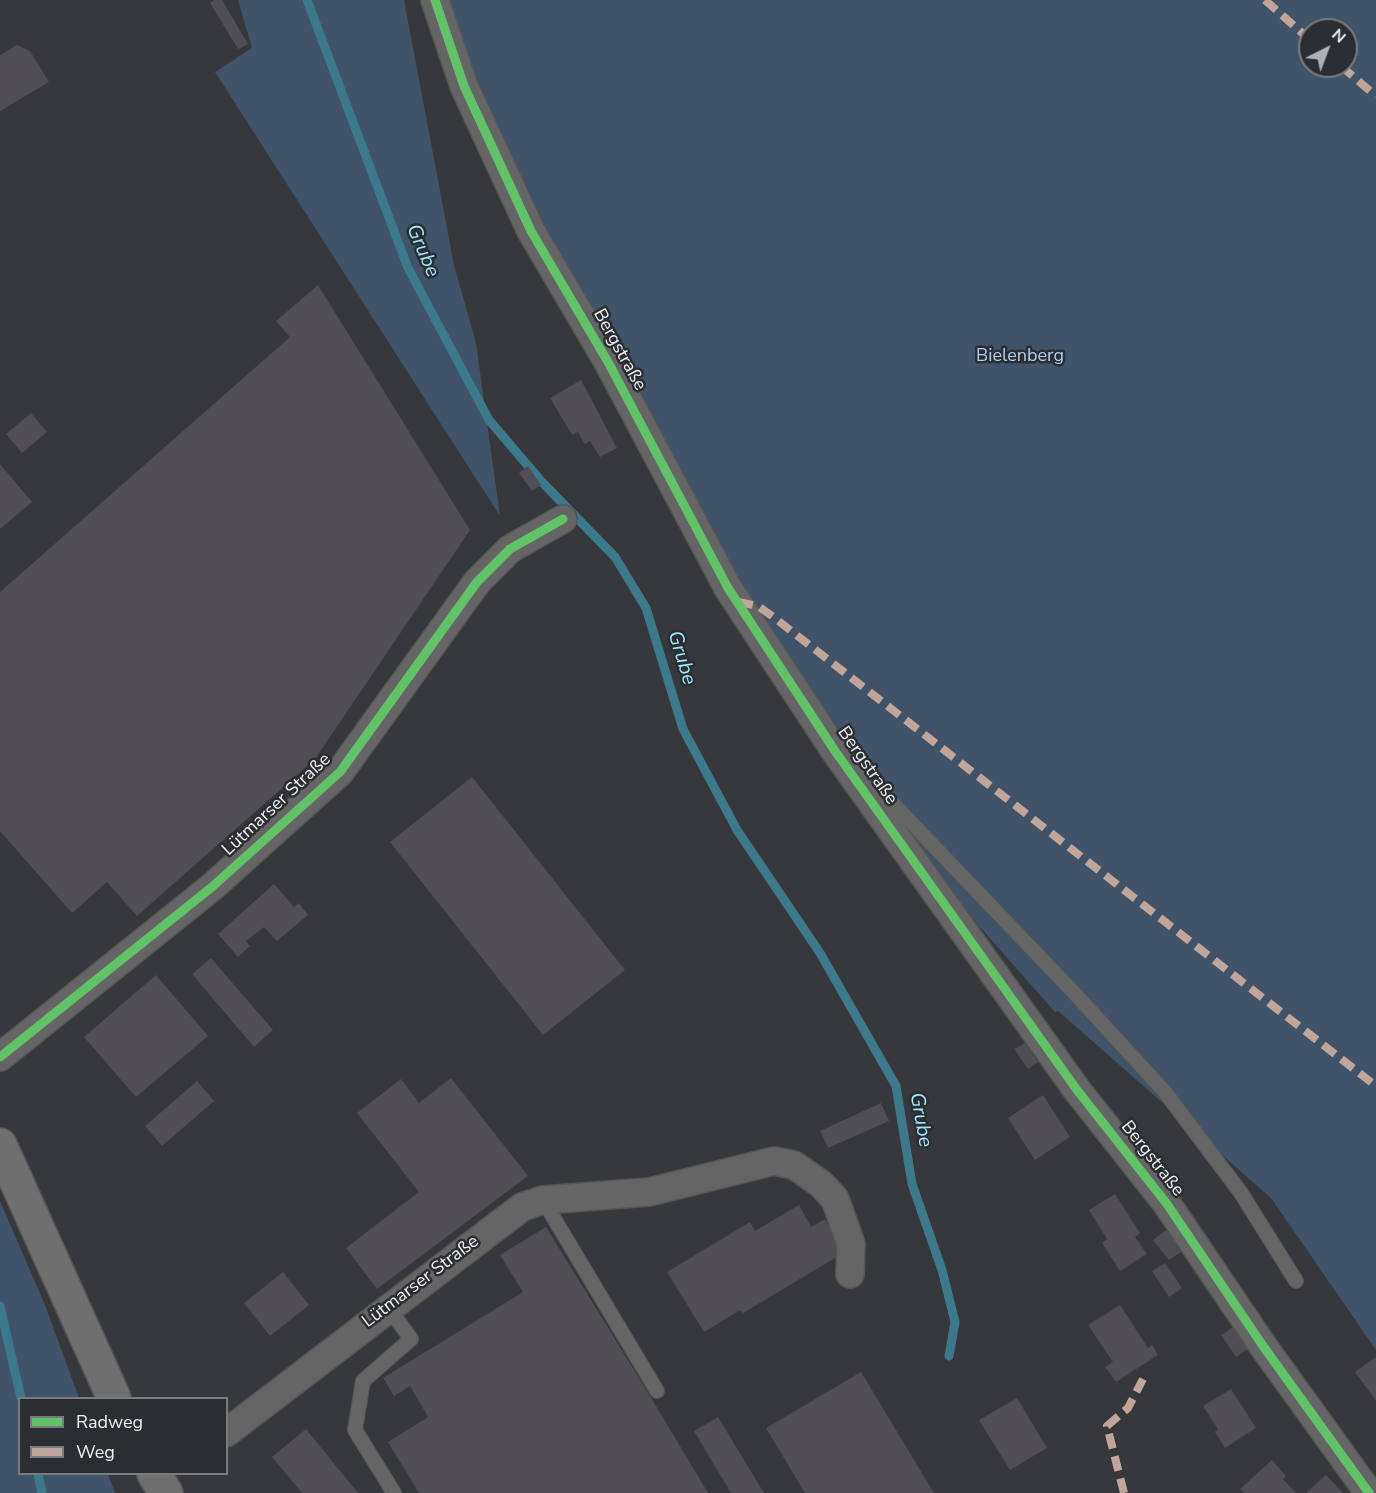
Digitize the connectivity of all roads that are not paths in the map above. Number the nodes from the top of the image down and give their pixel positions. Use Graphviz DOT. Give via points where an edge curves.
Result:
graph roads {
  1 [pos="435,0"];
  2 [pos="563,519"];
  3 [pos="835,751"];
  4 [pos="0,1057"];
  5 [pos="0,1145"];
  6 [pos="543,1200"];
  7 [pos="850,1274"];
  8 [pos="1296,1281"];
  9 [pos="388,1307"];
  10 [pos="657,1391"];
  11 [pos="114,1397"];
  12 [pos="228,1431"];
  13 [pos="394,1493"];
  14 [pos="1369,1493"];
  1 -- 3 [label="street, Bergstraße" via="464,86 531,231 608,362 728,588"];
  2 -- 4 [label="street, Lütmarser Straße" via="510,549 477,582 340,772 212,887"];
  3 -- 8 [label="lane" via="856,765 913,821 1158,1084 1241,1193"];
  3 -- 14 [label="street, Bergstraße" via="1077,1090 1167,1204"];
  5 -- 11 [label="main road"];
  6 -- 7 [label="street, Lütmarser Straße" via="649,1192 774,1161 794,1165 835,1199 851,1244"];
  6 -- 9 [label="street, Lütmarser Straße" via="522,1207"];
  6 -- 10 [label="lane"];
  9 -- 12 [label="street, Lütmarser Straße"];
  9 -- 13 [label="lane" via="411,1339 363,1381 355,1430"];
}
